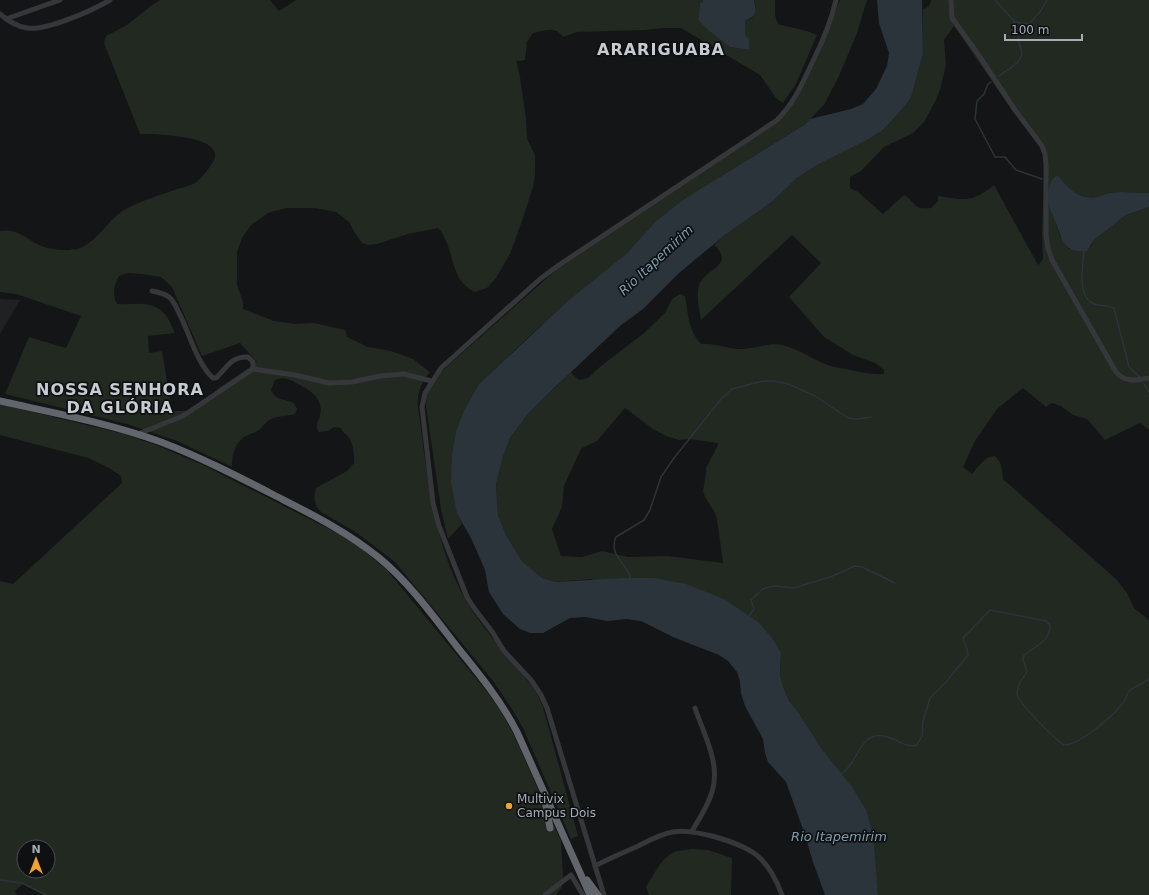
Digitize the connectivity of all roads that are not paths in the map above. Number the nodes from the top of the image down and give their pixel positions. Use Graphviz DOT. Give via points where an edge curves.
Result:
graph roads {
  1 [pos="60,0"];
  2 [pos="110,0"];
  3 [pos="836,0"];
  4 [pos="951,0"];
  5 [pos="0,14"];
  6 [pos="6,19"];
  7 [pos="152,291"];
  8 [pos="253,369"];
  9 [pos="1149,378"];
  10 [pos="431,381"];
  11 [pos="0,401"];
  12 [pos="138,435"];
  13 [pos="695,708"];
  14 [pos="544,790"];
  15 [pos="550,828"];
  16 [pos="692,831"];
  17 [pos="595,866"];
  18 [pos="579,870"];
  19 [pos="546,895"];
  20 [pos="584,895"];
  21 [pos="590,895"];
  22 [pos="602,895"];
  23 [pos="782,895"];
  1 -- 6 [label="street"];
  2 -- 6 [label="street" via="94,9 41,28 26,28"];
  3 -- 10 [label="street" via="822,43 797,95 777,120 540,279 441,368"];
  4 -- 9 [label="street" via="952,18 1042,146 1046,164 1046,235 1052,260 1116,372 1128,380"];
  5 -- 6 [label="street"];
  7 -- 8 [label="street" via="168,296 172,300 203,365 213,378 241,356 248,357 253,362"];
  8 -- 10 [label="street" via="329,383 404,374"];
  8 -- 12 [label="street" via="183,416"];
  10 -- 17 [label="street" via="422,406 433,503 439,526 474,608 504,651 531,680 541,695"];
  11 -- 12 [label="highway" via="110,426"];
  12 -- 14 [label="highway" via="206,462 319,518 344,532 379,558 406,583 497,697 517,732"];
  13 -- 16 [label="street" via="715,771 709,800"];
  14 -- 15 [label="highway"];
  14 -- 18 [label="highway"];
  16 -- 17 [label="street" via="672,832 656,837"];
  16 -- 23 [label="street" via="751,850 771,872"];
  17 -- 22 [label="street"];
  18 -- 20 [label="highway"];
  18 -- 21 [label="highway"];
  18 -- 22 [label="highway"];
  19 -- 20 [label="street" via="571,875"];
}
